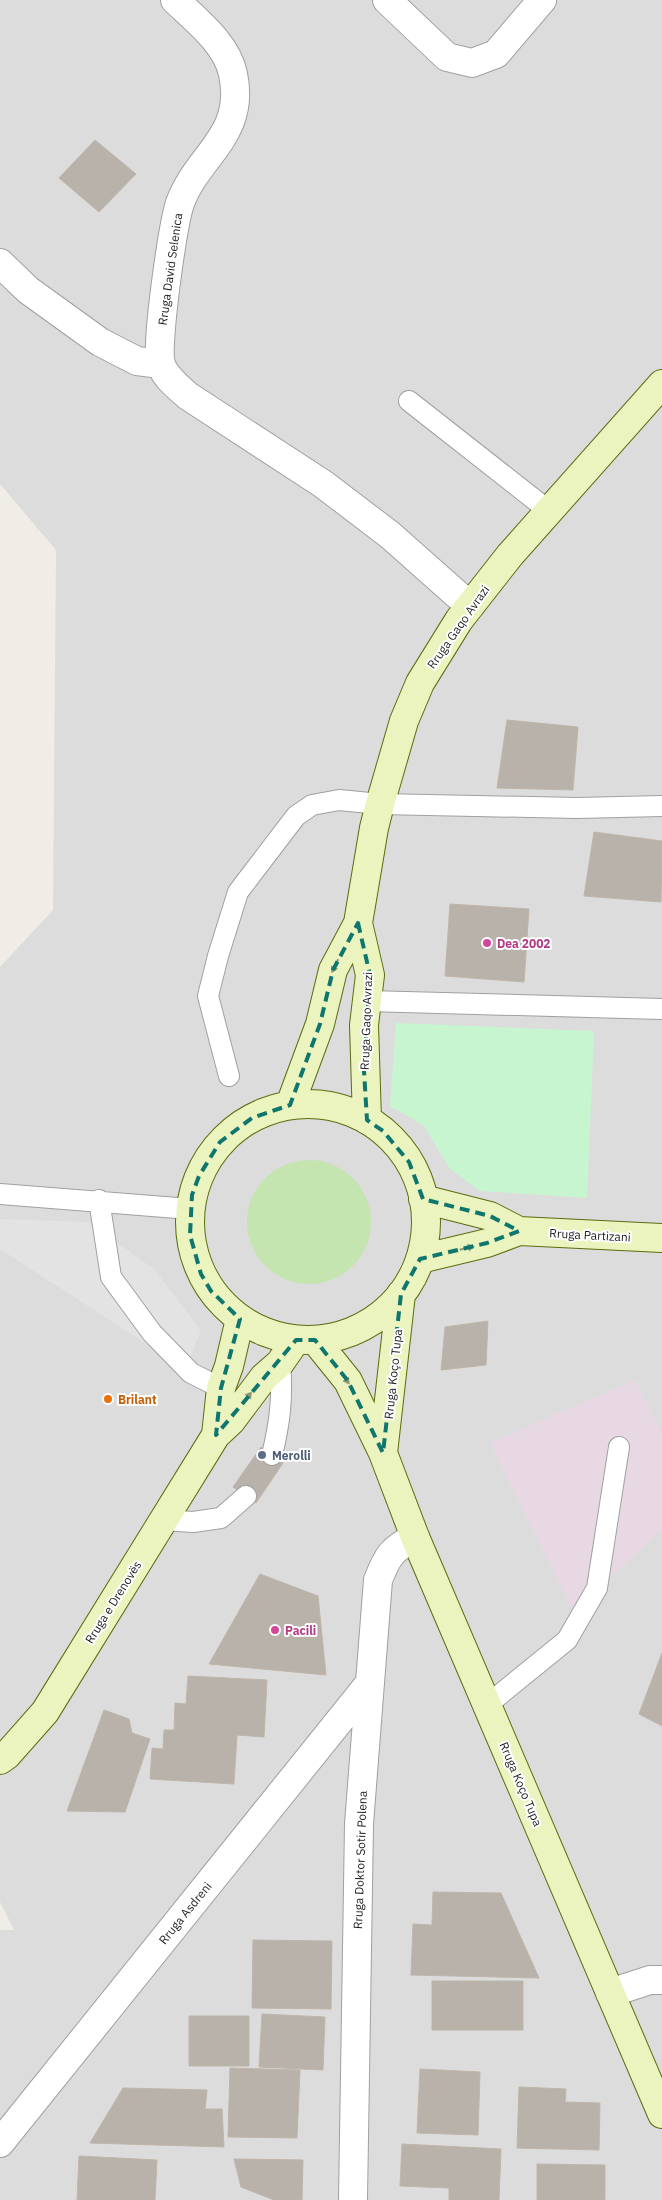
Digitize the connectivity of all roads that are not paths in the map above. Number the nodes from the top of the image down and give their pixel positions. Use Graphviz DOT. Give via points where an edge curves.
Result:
graph roads {
  1 [pos="175,0"];
  2 [pos="387,0"];
  3 [pos="542,0"];
  4 [pos="0,263"];
  5 [pos="161,364"];
  6 [pos="662,384"];
  7 [pos="409,401"];
  8 [pos="549,511"];
  9 [pos="470,606"];
  10 [pos="380,804"];
  11 [pos="662,806"];
  12 [pos="358,923"];
  13 [pos="367,1001"];
  14 [pos="662,1009"];
  15 [pos="229,1076"];
  16 [pos="290,1105"];
  17 [pos="367,1120"];
  18 [pos="0,1194"];
  19 [pos="423,1199"];
  20 [pos="99,1200"];
  21 [pos="190,1209"];
  22 [pos="519,1231"];
  23 [pos="662,1238"];
  24 [pos="420,1259"];
  25 [pos="401,1294"];
  26 [pos="240,1319"];
  27 [pos="305,1340"];
  28 [pos="280,1363"];
  29 [pos="221,1388"];
  30 [pos="216,1435"];
  31 [pos="619,1447"];
  32 [pos="384,1453"];
  33 [pos="272,1455"];
  34 [pos="246,1496"];
  35 [pos="163,1520"];
  36 [pos="415,1537"];
  37 [pos="369,1684"];
  38 [pos="487,1705"];
  39 [pos="0,1760"];
  40 [pos="662,1980"];
  41 [pos="610,1993"];
  42 [pos="662,2114"];
  43 [pos="0,2143"];
  44 [pos="353,2200"];
  1 -- 5 [label="street, Rruga David Selenica" via="223,51 233,72 235,90 233,113 224,137 192,179 180,203 173,234"];
  2 -- 3 [label="street" via="447,57 472,63 496,54"];
  4 -- 5 [label="street" via="28,290 100,342 137,361"];
  5 -- 9 [label="street" via="169,379 188,396 323,484 390,536"];
  6 -- 8 [label="main road, Rruga Gaqo Avrazi"];
  7 -- 8 [label="lane"];
  8 -- 9 [label="main road, Rruga Gaqo Avrazi"];
  9 -- 10 [label="main road, Rruga Gaqo Avrazi" via="420,683 404,722"];
  10 -- 11 [label="lane" via="576,808"];
  10 -- 12 [label="main road, Rruga Gaqo Avrazi"];
  10 -- 15 [label="lane" via="339,800 312,804 296,816 238,892 208,996"];
  12 -- 13 [label="main road, Rruga Gaqo Avrazi" via="370,975"];
  12 -- 16 [label="main road, Rruga Gaqo Avrazi, one-way" via="333,970 320,1024"];
  13 -- 14 [label="lane"];
  13 -- 17 [label="main road, Rruga Gaqo Avrazi" via="364,1025"];
  16 -- 17 [label="main road" via="329,1106"];
  16 -- 21 [label="main road" via="252,1118 220,1142 198,1176"];
  17 -- 19 [label="main road" via="383,1131 409,1162"];
  18 -- 20 [label="lane"];
  19 -- 22 [label="main road, Rruga Partizani" via="490,1216"];
  19 -- 24 [label="main road" via="425,1229"];
  20 -- 21 [label="lane"];
  20 -- 29 [label="lane" via="111,1278 152,1333 191,1373"];
  21 -- 26 [label="main road" via="190,1235 201,1274 211,1291"];
  22 -- 23 [label="main road, Rruga Partizani"];
  24 -- 22 [label="main road, Rruga Partizani, one-way" via="487,1243"];
  24 -- 25 [label="main road"];
  25 -- 27 [label="main road" via="388,1309 354,1331"];
  25 -- 32 [label="main road, Rruga Koço Tupa"];
  26 -- 27 [label="main road" via="276,1336"];
  26 -- 29 [label="main road, Rruga e Drenovës"];
  27 -- 28 [label="main road, Rruga e Drenovës"];
  27 -- 32 [label="main road, Rruga Koço Tupa, one-way" via="348,1381"];
  30 -- 28 [label="main road, Rruga e Drenovës, one-way" via="231,1421 264,1377"];
  28 -- 33 [label="lane" via="282,1394"];
  29 -- 30 [label="main road, Rruga e Drenovës"];
  30 -- 35 [label="main road, Rruga e Drenovës"];
  31 -- 38 [label="lane" via="598,1588 567,1640"];
  32 -- 36 [label="main road, Rruga Koço Tupa"];
  34 -- 35 [label="lane" via="221,1518 193,1522"];
  35 -- 39 [label="main road, Rruga e Drenovës" via="45,1712"];
  36 -- 37 [label="street, Rruga Doktor Sotir Polena" via="396,1547 385,1561 378,1580"];
  36 -- 38 [label="main road, Rruga Koço Tupa"];
  37 -- 43 [label="street, Rruga Asdreni"];
  37 -- 44 [label="street, Rruga Doktor Sotir Polena" via="359,1824"];
  38 -- 41 [label="main road, Rruga Koço Tupa"];
  40 -- 41 [label="street" via="650,1980"];
  41 -- 42 [label="main road, Rruga Koço Tupa"];
}
